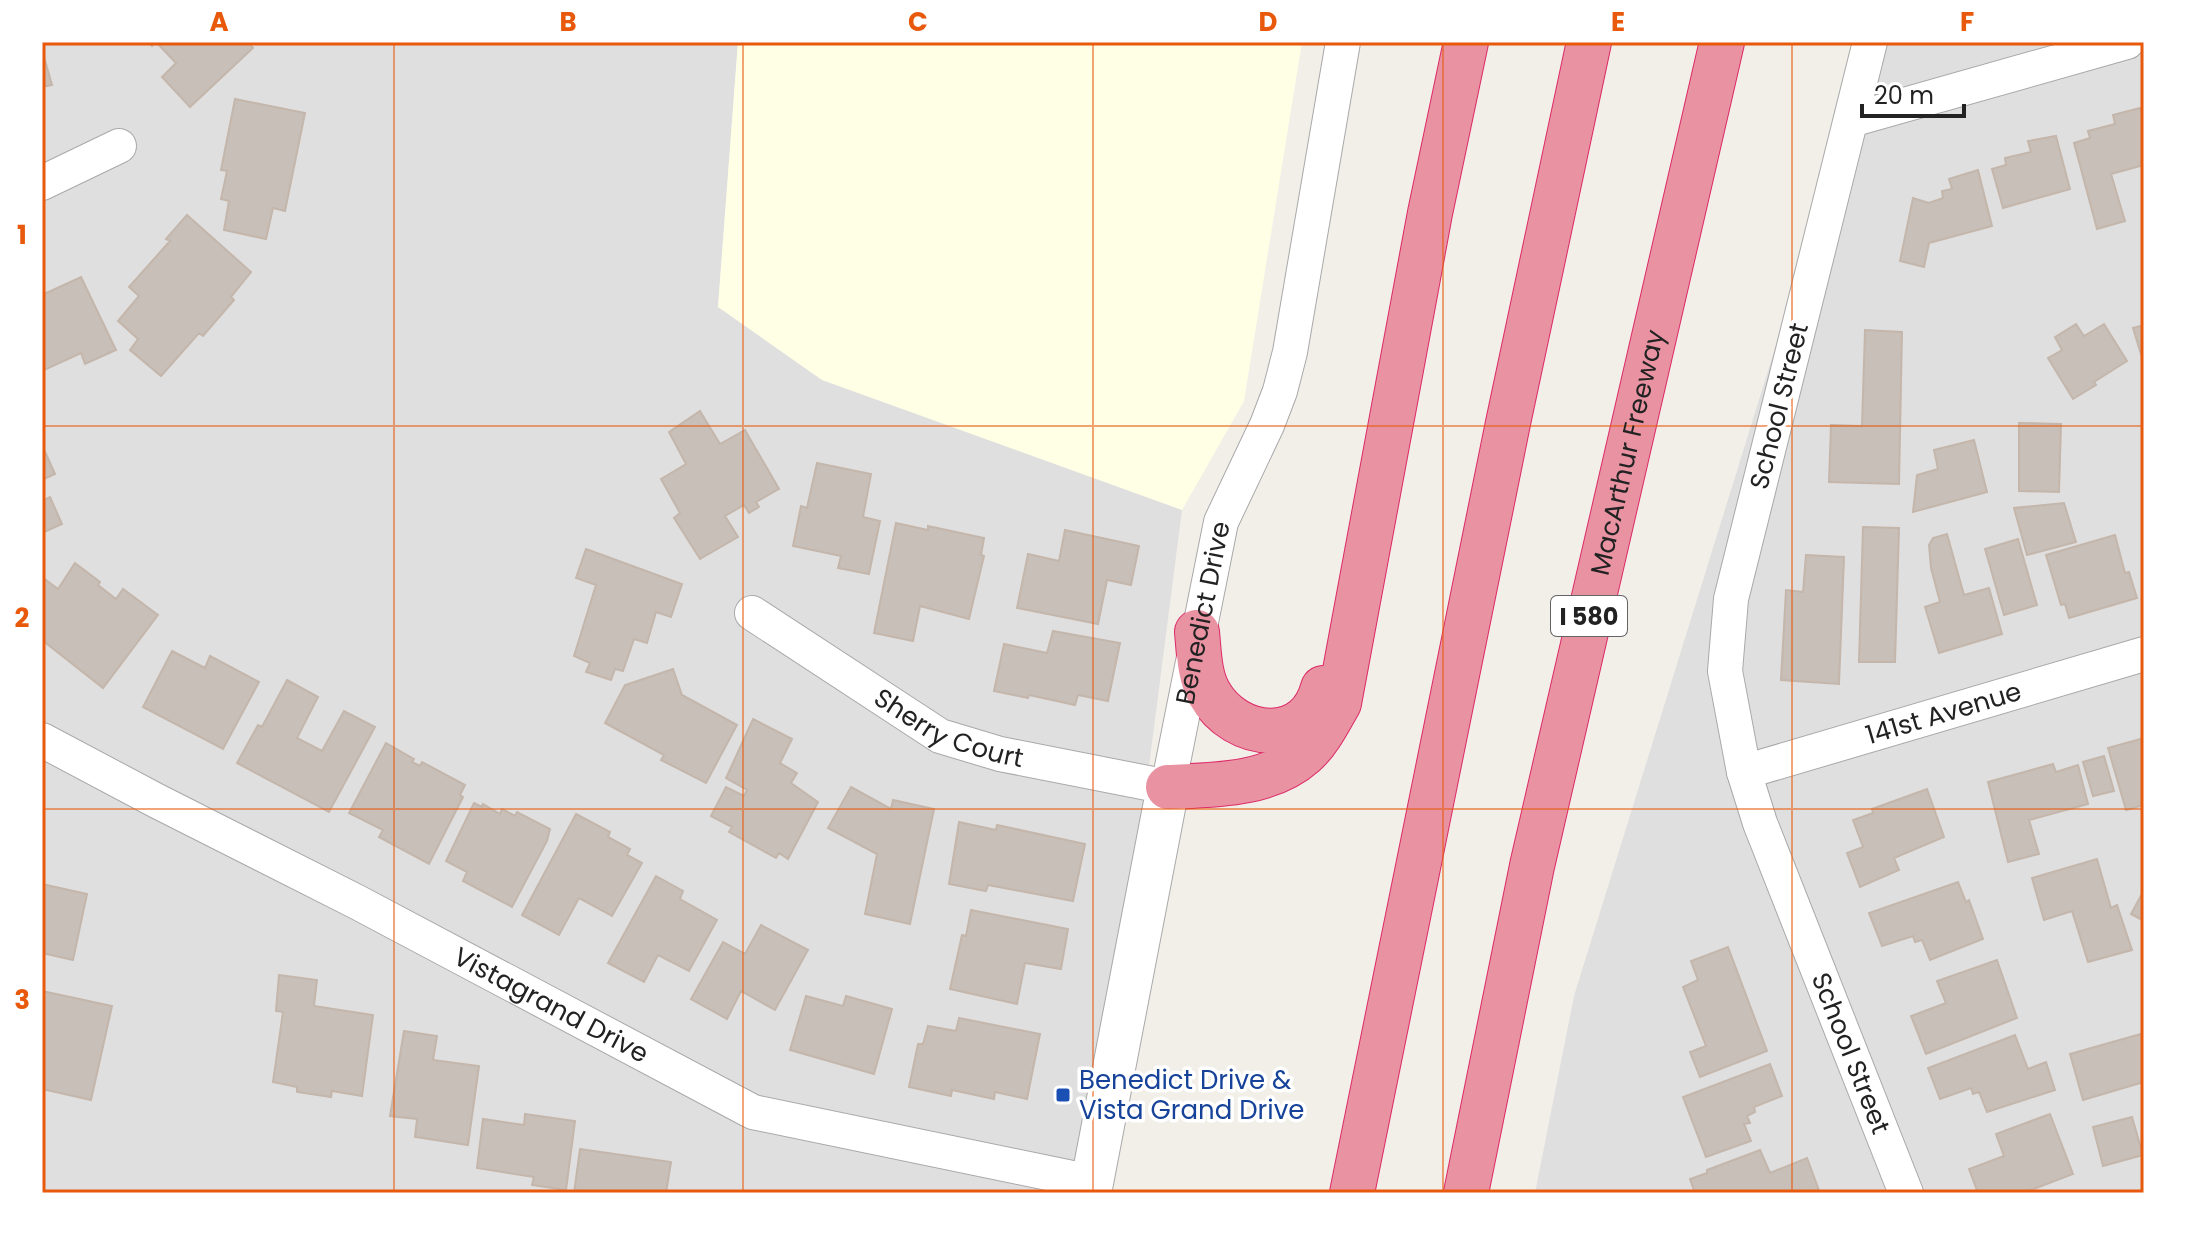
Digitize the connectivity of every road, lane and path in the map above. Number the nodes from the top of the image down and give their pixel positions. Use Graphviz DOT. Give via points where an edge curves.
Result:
graph roads {
  1 [pos="1343,42"];
  2 [pos="1466,42"];
  3 [pos="1589,42"];
  4 [pos="1722,42"];
  5 [pos="1870,42"];
  6 [pos="2127,42"];
  7 [pos="1851,120"];
  8 [pos="119,146"];
  9 [pos="42,183"];
  10 [pos="1372,512"];
  11 [pos="752,613"];
  12 [pos="1197,632"];
  13 [pos="2144,654"];
  14 [pos="42,740"];
  15 [pos="1744,772"];
  16 [pos="1168,787"];
  17 [pos="1090,1188"];
  18 [pos="1352,1193"];
  19 [pos="1466,1193"];
  20 [pos="1906,1193"];
  1 -- 12 [label="street, Benedict Drive" via="1290,352 1267,425 1221,522"];
  2 -- 10 [label="highway"];
  3 -- 18 [label="highway"];
  4 -- 19 [label="highway, MacArthur Freeway / I 580" via="1536,850"];
  5 -- 7 [label="street, School Street"];
  6 -- 7 [label="street"];
  7 -- 15 [label="street, School Street" via="1731,599 1725,671"];
  8 -- 9 [label="street"];
  10 -- 12 [label="highway" via="1320,699 1308,717 1286,730 1264,731 1234,721 1209,693"];
  10 -- 16 [label="highway" via="1339,703 1323,730 1304,754 1277,770 1246,781"];
  11 -- 16 [label="street, Sherry Court" via="940,736 1000,754"];
  12 -- 16 [label="street, Benedict Drive"];
  13 -- 15 [label="street, 141st Avenue"];
  14 -- 17 [label="street, Vistagrand Drive" via="753,1112"];
  15 -- 20 [label="street, School Street"];
  16 -- 17 [label="street, Benedict Drive"];
}
